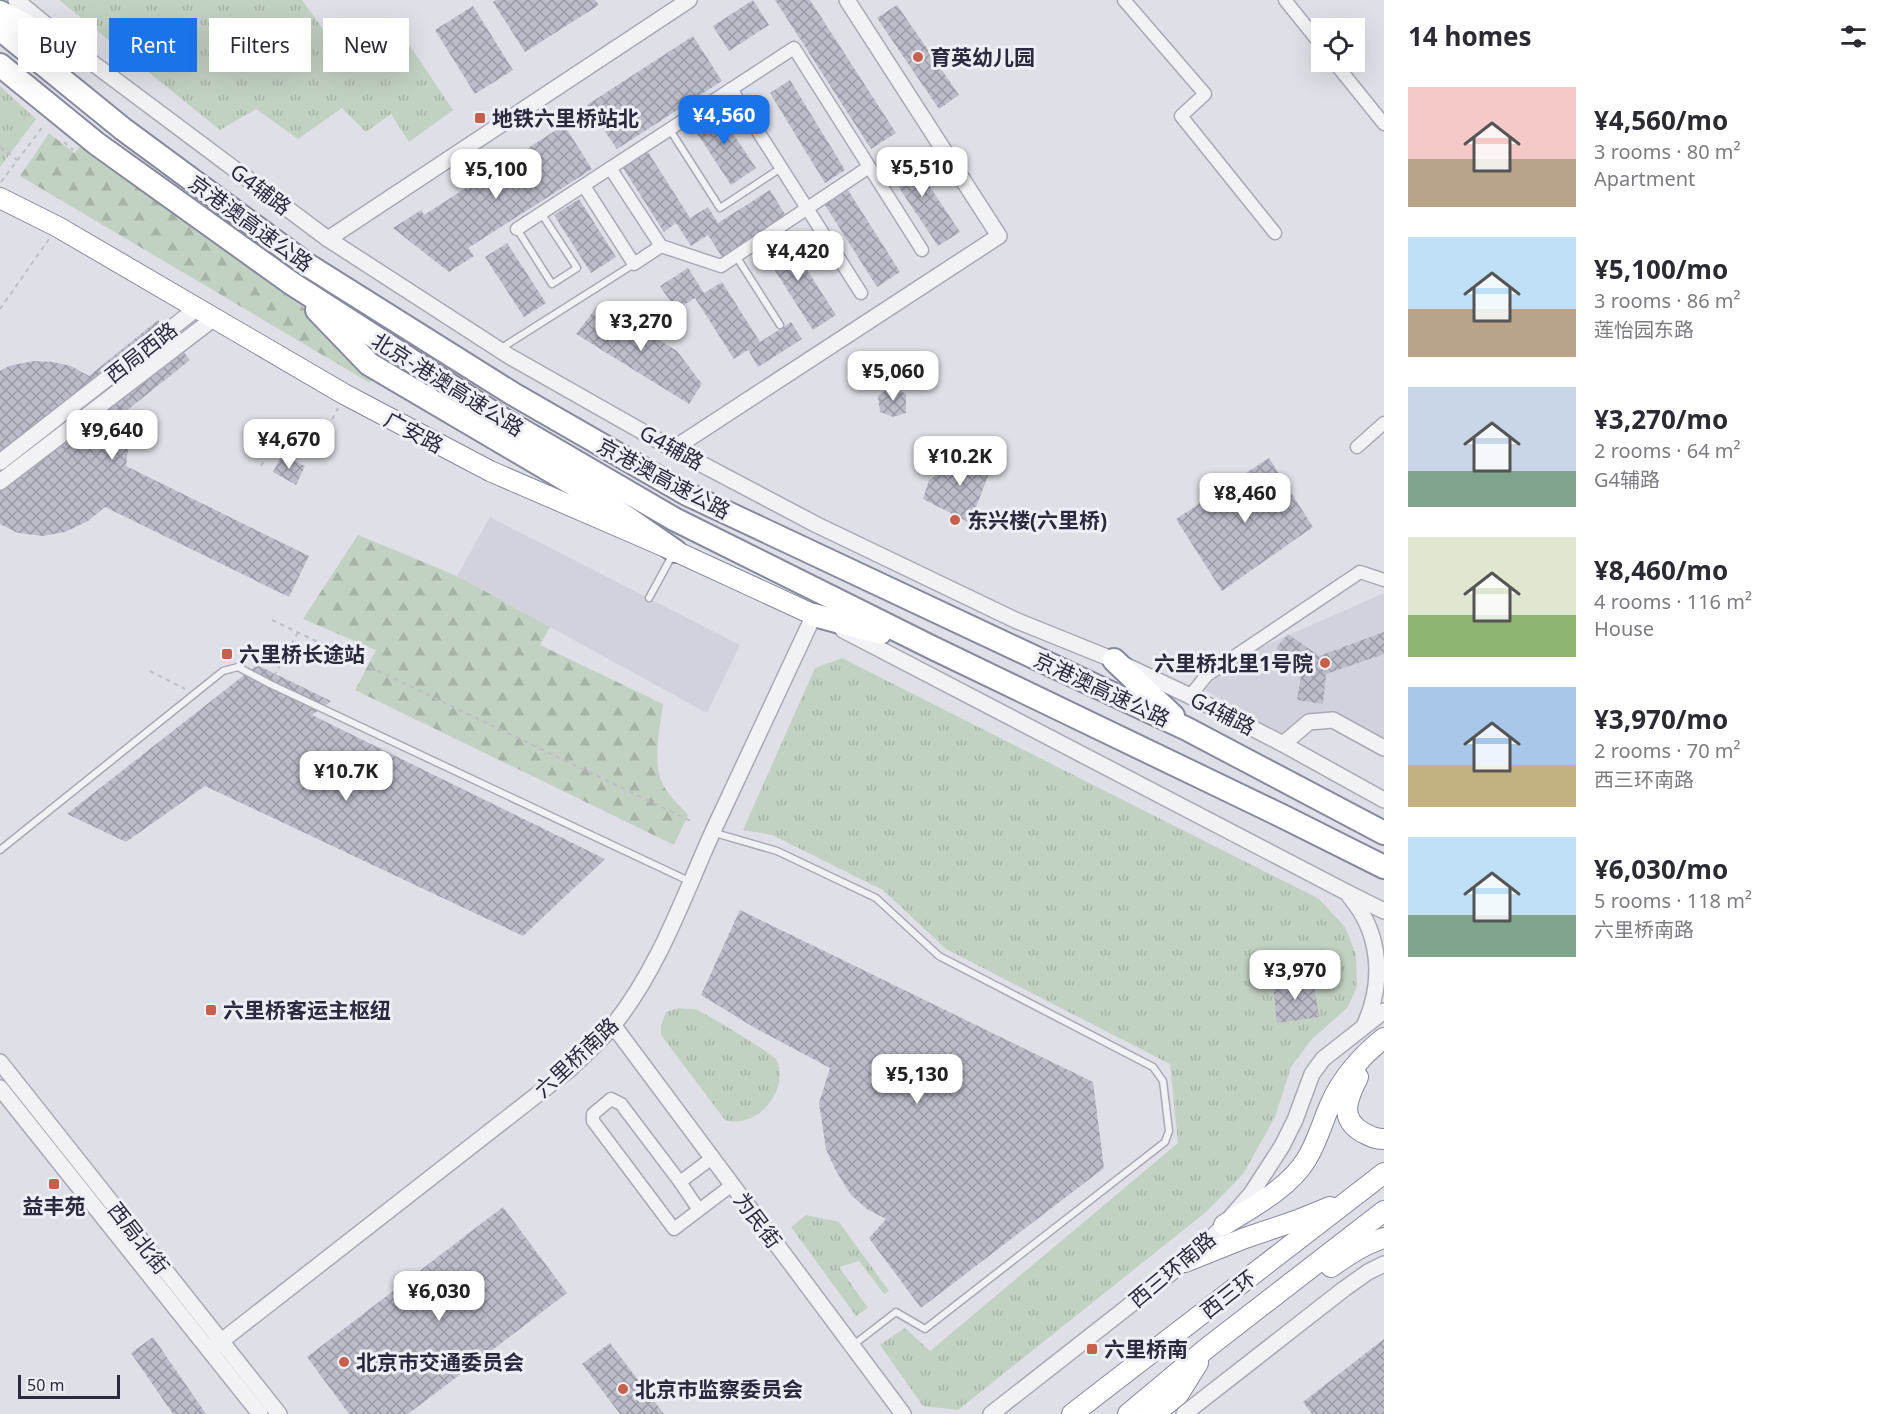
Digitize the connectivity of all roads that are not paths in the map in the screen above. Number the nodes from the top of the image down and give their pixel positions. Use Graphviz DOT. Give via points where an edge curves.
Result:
graph roads {
  1 [pos="16,0"];
  2 [pos="689,0"];
  3 [pos="847,0"];
  4 [pos="1124,0"];
  5 [pos="1285,0"];
  6 [pos="0,12"];
  7 [pos="37,18"];
  8 [pos="18,21"];
  9 [pos="0,29"];
  10 [pos="1311,32"];
  11 [pos="0,65"];
  12 [pos="97,66"];
  13 [pos="1342,72"];
  14 [pos="731,89"];
  15 [pos="1384,124"];
  16 [pos="670,130"];
  17 [pos="869,167"];
  18 [pos="610,168"];
  19 [pos="781,168"];
  20 [pos="584,186"];
  21 [pos="0,198"];
  22 [pos="807,208"];
  23 [pos="541,213"];
  24 [pos="517,229"];
  25 [pos="1275,233"];
  26 [pos="328,239"];
  27 [pos="661,246"];
  28 [pos="922,250"];
  29 [pos="736,256"];
  30 [pos="634,264"];
  31 [pos="291,283"];
  32 [pos="861,293"];
  33 [pos="205,314"];
  34 [pos="780,325"];
  35 [pos="499,350"];
  36 [pos="1384,423"];
  37 [pos="1357,447"];
  38 [pos="673,449"];
  39 [pos="0,462"];
  40 [pos="0,482"];
  41 [pos="675,551"];
  42 [pos="1384,580"];
  43 [pos="649,598"];
  44 [pos="814,615"];
  45 [pos="931,647"];
  46 [pos="1114,660"];
  47 [pos="1190,696"];
  48 [pos="1187,729"];
  49 [pos="1283,744"];
  50 [pos="1384,748"];
  51 [pos="1384,800"];
  52 [pos="712,832"];
  53 [pos="1384,833"];
  54 [pos="0,850"];
  55 [pos="1384,867"];
  56 [pos="691,883"];
  57 [pos="1346,892"];
  58 [pos="1384,911"];
  59 [pos="1384,1011"];
  60 [pos="613,1025"];
  61 [pos="1364,1027"];
  62 [pos="1384,1038"];
  63 [pos="1384,1050"];
  64 [pos="0,1062"];
  65 [pos="0,1088"];
  66 [pos="1384,1139"];
  67 [pos="712,1158"];
  68 [pos="1384,1173"];
  69 [pos="680,1182"];
  70 [pos="732,1185"];
  71 [pos="1357,1195"];
  72 [pos="699,1210"];
  73 [pos="1384,1211"];
  74 [pos="1224,1225"];
  75 [pos="1384,1238"];
  76 [pos="1185,1262"];
  77 [pos="1384,1264"];
  78 [pos="1298,1278"];
  79 [pos="215,1346"];
  80 [pos="852,1346"];
  81 [pos="1207,1348"];
  82 [pos="1189,1413"];
  83 [pos="260,1414"];
  84 [pos="279,1414"];
  85 [pos="903,1414"];
  86 [pos="991,1414"];
  87 [pos="1072,1414"];
  88 [pos="1128,1414"];
  89 [pos="1154,1414"];
  1 -- 7 [label="street, G4辅路"];
  2 -- 26 [label="street"];
  3 -- 38 [label="street" via="999,236"];
  4 -- 25 [label="street" via="1205,94 1181,116"];
  5 -- 10 [label="street"];
  6 -- 8 [label="highway"];
  9 -- 48 [label="highway, 京港澳高速公路" via="123,129 306,264 513,394 687,494"];
  11 -- 31 [label="highway, 北京-港澳高速公路" via="97,144"];
  12 -- 26 [label="street, G4辅路"];
  13 -- 15 [label="street"];
  14 -- 16 [label="street"];
  14 -- 17 [label="street" via="794,48"];
  14 -- 19 [label="street"];
  16 -- 18 [label="street"];
  16 -- 19 [label="lane" via="720,208"];
  17 -- 22 [label="street"];
  17 -- 28 [label="street"];
  18 -- 20 [label="street"];
  18 -- 27 [label="street"];
  19 -- 22 [label="street"];
  20 -- 23 [label="street"];
  20 -- 30 [label="street"];
  21 -- 33 [label="highway, 广安路" via="58,227"];
  22 -- 29 [label="street"];
  22 -- 32 [label="street"];
  23 -- 24 [label="street"];
  23 -- 24 [label="lane" via="577,268 552,284"];
  26 -- 35 [label="street, G4辅路"];
  27 -- 29 [label="street" via="721,266"];
  27 -- 30 [label="street"];
  29 -- 34 [label="lane"];
  30 -- 35 [label="lane"];
  31 -- 41 [label="highway" via="369,364 607,504"];
  31 -- 45 [label="highway, 北京-港澳高速公路" via="499,417 674,519"];
  33 -- 39 [label="street, 西局西路"];
  33 -- 40 [label="street, 西局西路"];
  33 -- 41 [label="highway, 广安路" via="344,394 490,471"];
  35 -- 38 [label="street, G4辅路"];
  36 -- 37 [label="street"];
  38 -- 46 [label="street, G4辅路" via="817,525 1016,620"];
  41 -- 43 [label="lane"];
  41 -- 44 [label="highway, 广安路"];
  42 -- 47 [label="street" via="1360,572 1207,675"];
  44 -- 45 [label="highway"];
  44 -- 52 [label="street, 六里桥南路"];
  44 -- 57 [label="street"];
  45 -- 55 [label="highway, 京港澳高速公路"];
  46 -- 47 [label="street, G4辅路"];
  46 -- 48 [label="highway"];
  47 -- 49 [label="street, G4辅路"];
  48 -- 53 [label="highway, 京港澳高速公路"];
  49 -- 50 [label="street" via="1310,722 1333,720"];
  49 -- 51 [label="street, G4辅路"];
  52 -- 56 [label="street, 六里桥南路"];
  52 -- 80 [label="lane" via="777,851 876,898 939,956 1153,1067 1163,1081 1170,1131 1165,1142 925,1329 896,1312"];
  54 -- 56 [label="lane" via="194,693 223,671 238,668"];
  56 -- 60 [label="street, 六里桥南路" via="641,985"];
  57 -- 58 [label="street"];
  57 -- 61 [label="street" via="1367,920 1379,952 1377,993"];
  59 -- 61 [label="street, 西三环南路"];
  60 -- 67 [label="street, 为民街"];
  60 -- 79 [label="street, 六里桥南路" via="570,1069"];
  61 -- 74 [label="street, 西三环南路" via="1316,1067 1282,1146 1251,1194"];
  62 -- 74 [label="highway" via="1349,1074 1300,1167 1268,1197"];
  63 -- 66 [label="highway" via="1358,1076 1347,1100 1346,1113 1355,1128 1374,1139"];
  64 -- 79 [label="street, 西局北街"];
  65 -- 79 [label="street, 西局北街"];
  67 -- 69 [label="street"];
  67 -- 70 [label="street, 为民街"];
  68 -- 71 [label="highway, 西三环"];
  69 -- 72 [label="street"];
  69 -- 72 [label="street" via="621,1104 611,1099 593,1114 592,1121 674,1229"];
  70 -- 72 [label="street"];
  70 -- 80 [label="street, 为民街"];
  71 -- 76 [label="highway"];
  71 -- 87 [label="highway, 西三环"];
  73 -- 78 [label="highway, 西三环"];
  74 -- 76 [label="street, 西三环南路"];
  75 -- 78 [label="highway" via="1353,1252 1317,1276"];
  76 -- 86 [label="street, 西三环南路"];
  77 -- 82 [label="street" via="1344,1289"];
  78 -- 81 [label="highway, 西三环"];
  79 -- 83 [label="street, 西局北街"];
  79 -- 84 [label="street, 西局北街"];
  80 -- 85 [label="street, 为民街"];
  81 -- 88 [label="highway, 西三环"];
  81 -- 89 [label="highway" via="1178,1395"];
}
